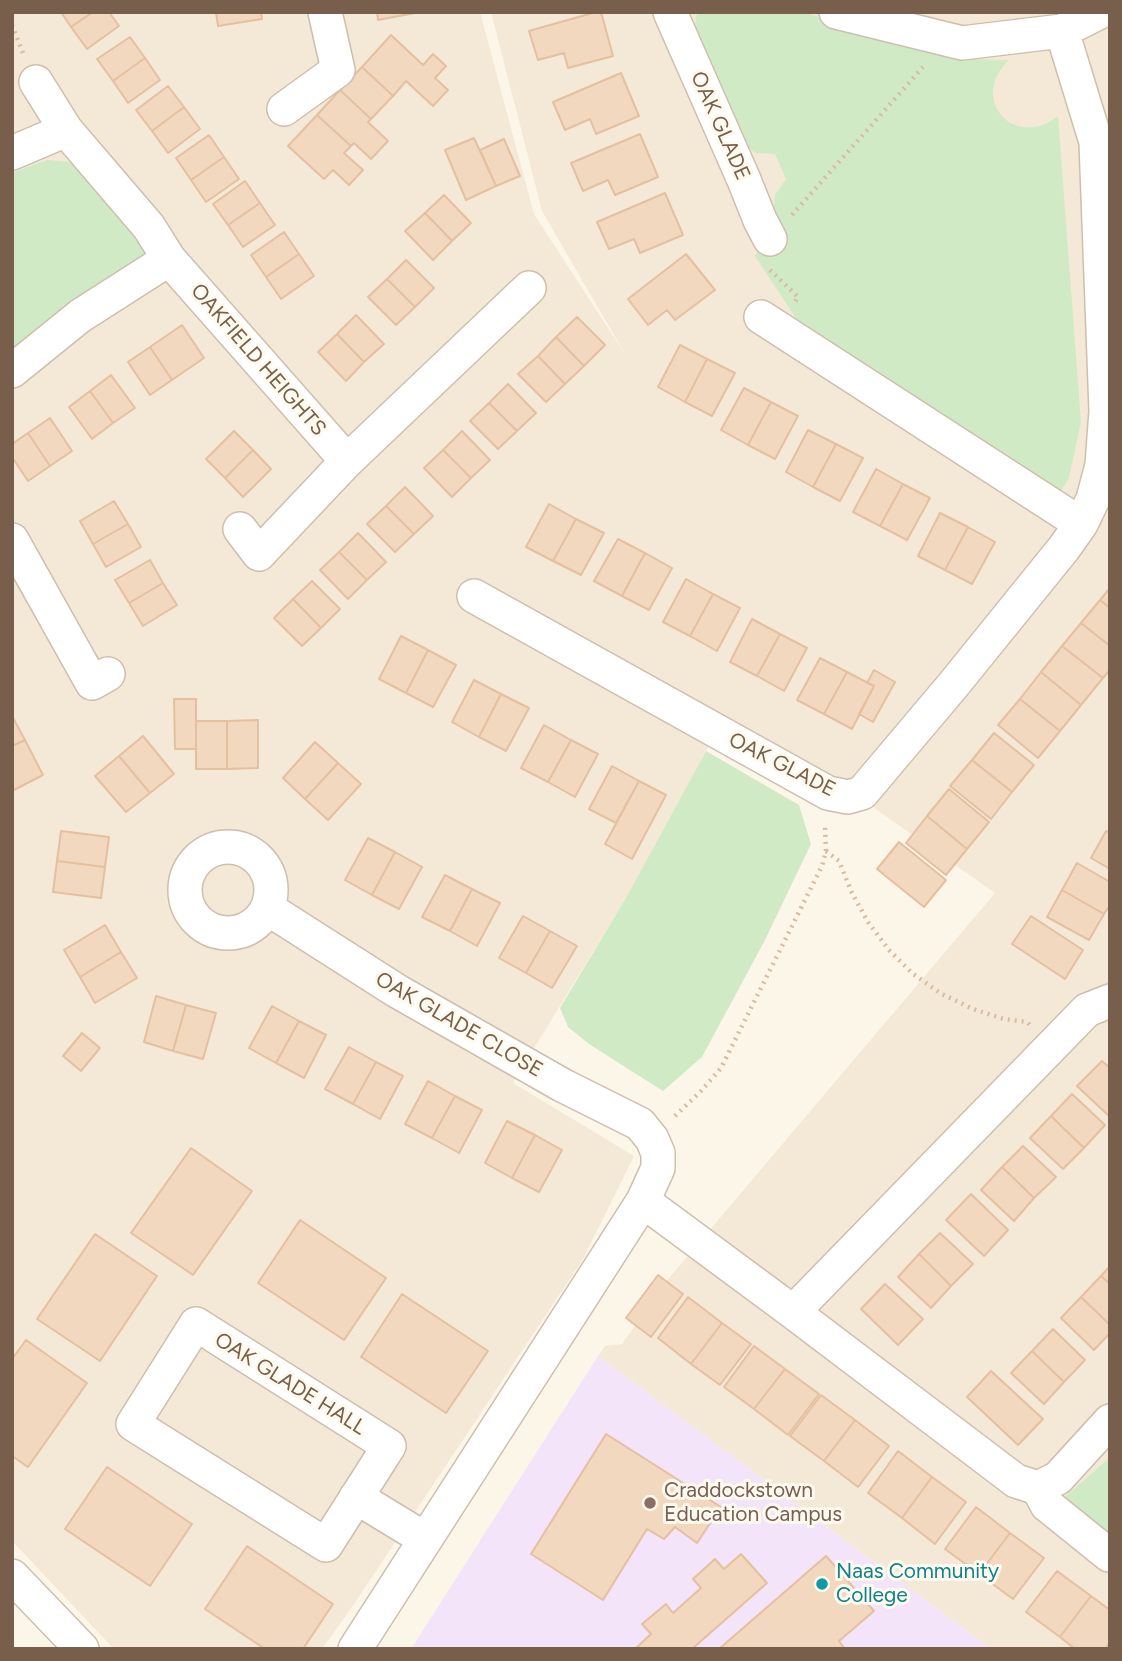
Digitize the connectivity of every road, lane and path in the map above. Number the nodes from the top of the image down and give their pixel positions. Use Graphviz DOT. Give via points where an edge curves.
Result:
graph roads {
  1 [pos="325,12"];
  2 [pos="670,12"];
  3 [pos="836,12"];
  4 [pos="1100,12"];
  5 [pos="1062,31"];
  6 [pos="944,38"];
  7 [pos="36,82"];
  8 [pos="284,109"];
  9 [pos="66,130"];
  10 [pos="1103,142"];
  11 [pos="12,153"];
  12 [pos="770,239"];
  13 [pos="169,259"];
  14 [pos="529,288"];
  15 [pos="771,324"];
  16 [pos="12,371"];
  17 [pos="347,461"];
  18 [pos="1081,524"];
  19 [pos="240,529"];
  20 [pos="12,540"];
  21 [pos="474,596"];
  22 [pos="108,674"];
  23 [pos="828,793"];
  24 [pos="826,851"];
  25 [pos="267,908"];
  26 [pos="1110,1000"];
  27 [pos="1053,1046"];
  28 [pos="652,1139"];
  29 [pos="643,1201"];
  30 [pos="793,1312"];
  31 [pos="1110,1421"];
  32 [pos="1038,1488"];
  33 [pos="356,1497"];
  34 [pos="425,1539"];
  35 [pos="1109,1555"];
  36 [pos="12,1576"];
  37 [pos="82,1649"];
  38 [pos="355,1649"];
  1 -- 8 [label="street" via="338,70"];
  2 -- 12 [label="street, OAK GLADE"];
  3 -- 6 [label="street"];
  4 -- 5 [label="street"];
  5 -- 6 [label="street" via="962,43"];
  5 -- 10 [label="street, OAK GLADE"];
  6 -- 12 [label="path" via="935,54"];
  7 -- 9 [label="street, OAKFIELD HEIGHTS"];
  9 -- 11 [label="street"];
  9 -- 13 [label="street, OAKFIELD HEIGHTS" via="149,228"];
  10 -- 18 [label="street, OAK GLADE" via="1106,411 1102,465"];
  12 -- 15 [label="path" via="764,246 769,255 764,264 798,297"];
  13 -- 16 [label="street" via="80,316"];
  13 -- 17 [label="street, OAKFIELD HEIGHTS"];
  14 -- 17 [label="street"];
  15 -- 18 [label="street"];
  17 -- 19 [label="street" via="258,554"];
  18 -- 23 [label="street, OAK GLADE" via="862,793 848,797"];
  20 -- 22 [label="street" via="92,683"];
  21 -- 23 [label="street, OAK GLADE"];
  23 -- 24 [label="path"];
  24 -- 27 [label="path" via="839,860 867,922 912,973 973,1009 1027,1022"];
  24 -- 28 [label="path" via="721,1068"];
  25 -- 28 [label="street, OAK GLADE CLOSE" via="397,991 640,1124"];
  26 -- 27 [label="street" via="1087,1010"];
  27 -- 30 [label="street"];
  28 -- 29 [label="street" via="659,1168"];
  29 -- 30 [label="street"];
  29 -- 34 [label="street"];
  30 -- 32 [label="street" via="1016,1480"];
  31 -- 32 [label="street" via="1058,1478"];
  32 -- 35 [label="street" via="1046,1505"];
  33 -- 33 [label="street, OAK GLADE HALL" via="326,1545 133,1424 196,1324 389,1446"];
  33 -- 34 [label="street"];
  34 -- 38 [label="street"];
  36 -- 37 [label="street"];
}
